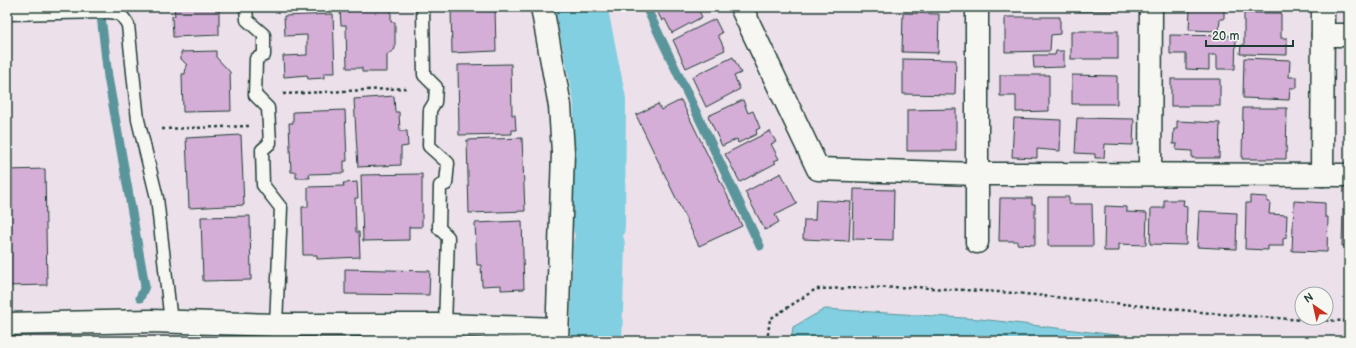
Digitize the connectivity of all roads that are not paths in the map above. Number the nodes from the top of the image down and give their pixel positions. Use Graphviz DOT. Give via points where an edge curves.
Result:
graph roads {
  1 [pos="246,7"];
  2 [pos="424,7"];
  3 [pos="542,7"];
  4 [pos="741,7"];
  5 [pos="977,7"];
  6 [pos="1151,7"];
  7 [pos="1323,7"];
  8 [pos="7,14"];
  9 [pos="1323,35"];
  10 [pos="1349,35"];
  11 [pos="978,174"];
  12 [pos="1150,174"];
  13 [pos="1322,175"];
  14 [pos="1349,175"];
  15 [pos="977,242"];
  16 [pos="170,322"];
  17 [pos="7,324"];
  18 [pos="276,325"];
  19 [pos="445,325"];
  20 [pos="557,335"];
  1 -- 18 [label="lane" via="247,20 264,35 264,55 256,59 255,95 268,108 270,143 262,150 263,185 281,208"];
  2 -- 19 [label="lane" via="424,75 436,87 435,102 430,110 429,146 448,163 446,184 440,186 439,228 448,237"];
  3 -- 20 [label="street" via="560,106 563,152"];
  4 -- 11 [label="street" via="818,169"];
  5 -- 11 [label="street"];
  6 -- 12 [label="street"];
  7 -- 9 [label="street"];
  8 -- 16 [label="lane" via="116,12 123,16 128,25 138,120 157,198"];
  9 -- 10 [label="street"];
  9 -- 13 [label="street"];
  11 -- 12 [label="street"];
  11 -- 15 [label="street"];
  12 -- 13 [label="street"];
  13 -- 14 [label="street"];
  16 -- 17 [label="street"];
  16 -- 18 [label="street"];
  18 -- 19 [label="street"];
  19 -- 20 [label="street"];
}
